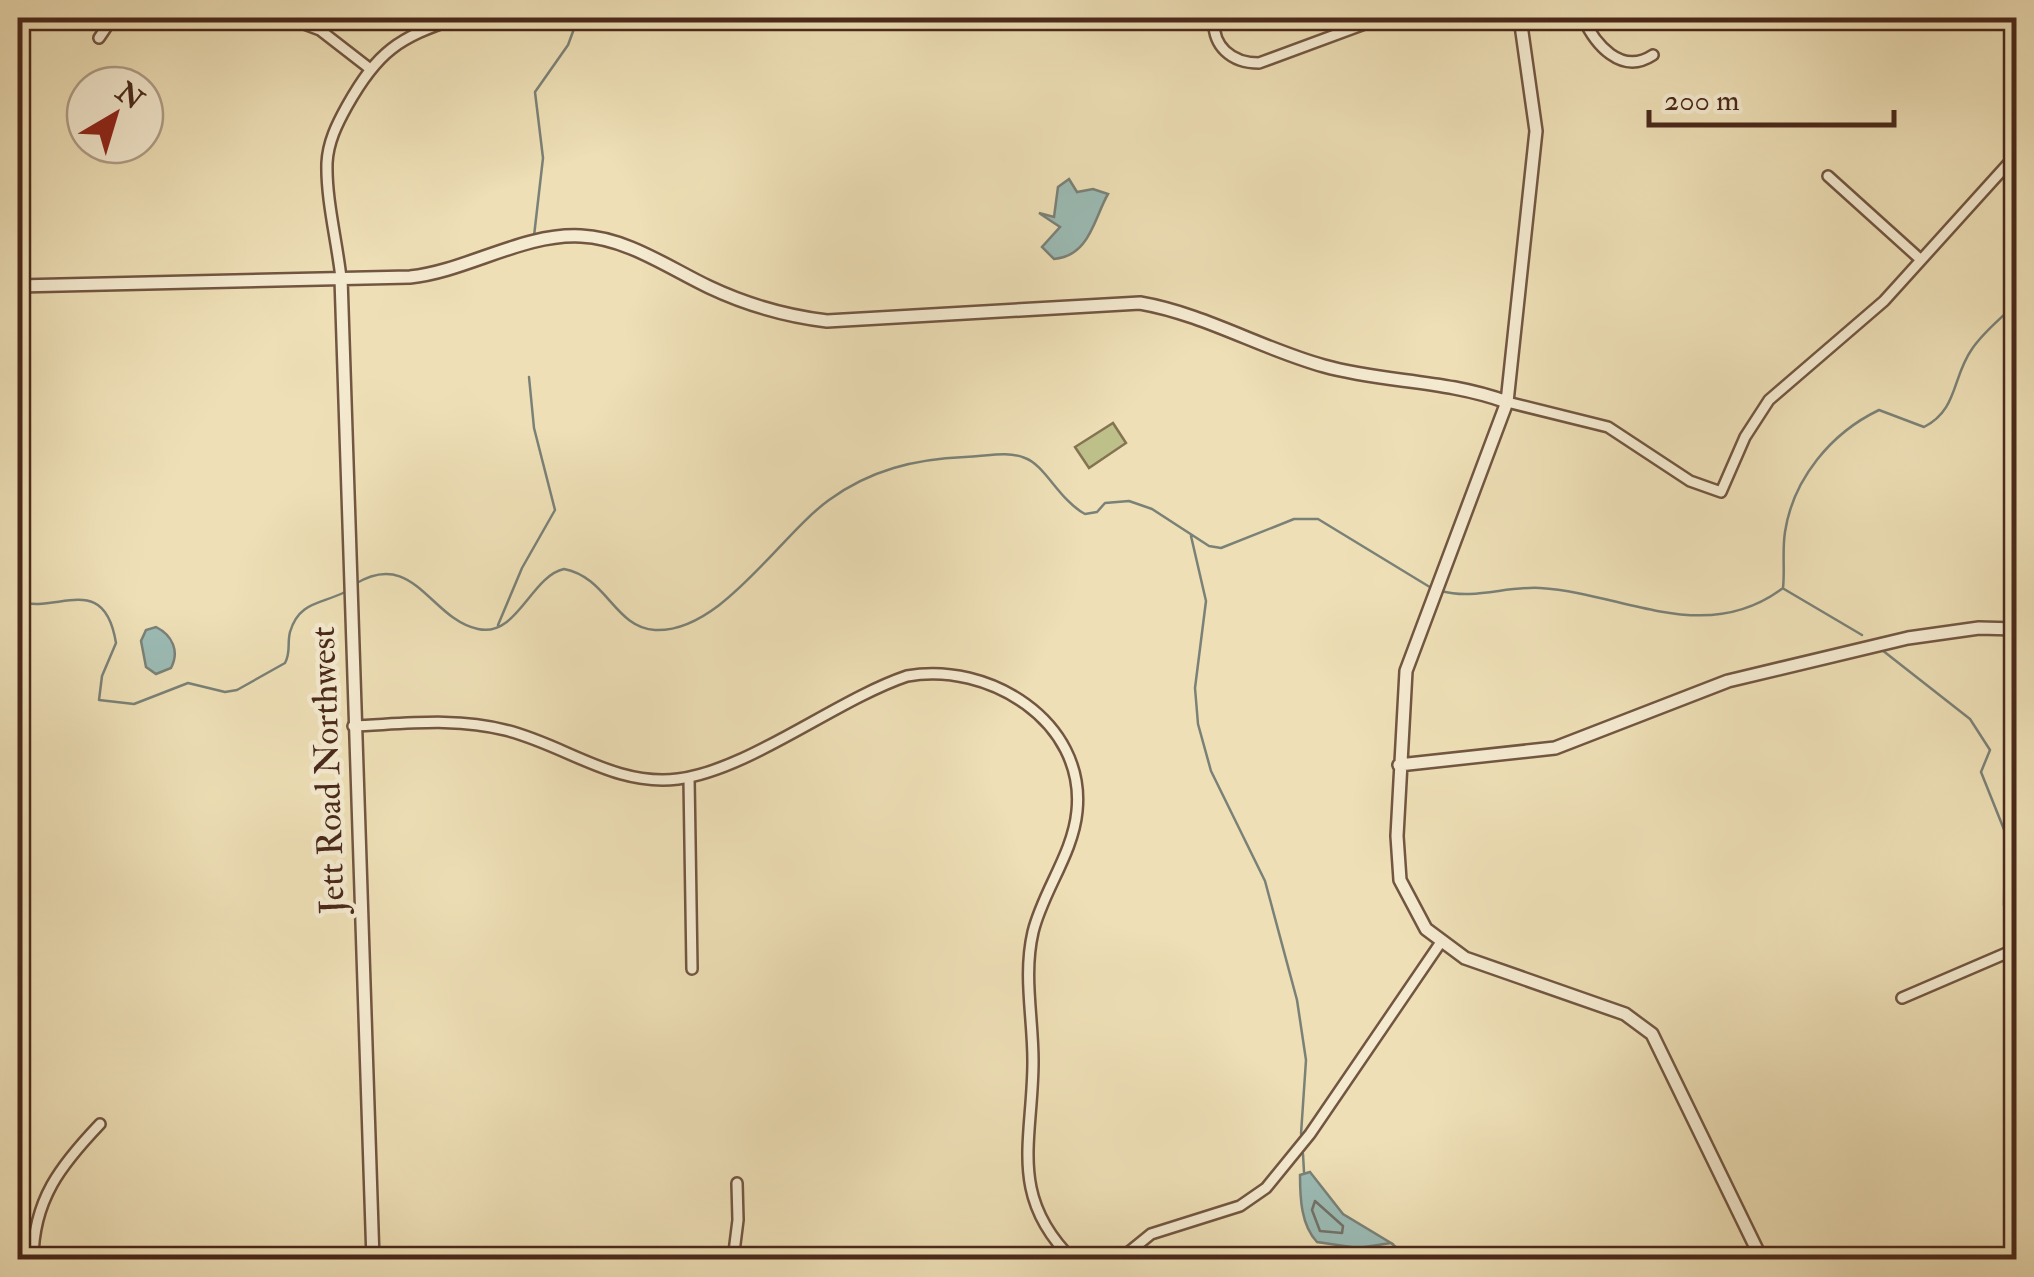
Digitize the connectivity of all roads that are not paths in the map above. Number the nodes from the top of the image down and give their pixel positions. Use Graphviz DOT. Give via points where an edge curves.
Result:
graph roads {
  1 [pos="125,18"];
  2 [pos="288,18"];
  3 [pos="457,18"];
  4 [pos="1214,18"];
  5 [pos="1381,18"];
  6 [pos="1520,18"];
  7 [pos="1582,18"];
  8 [pos="98,38"];
  9 [pos="1653,55"];
  10 [pos="369,68"];
  11 [pos="2016,155"];
  12 [pos="1828,176"];
  13 [pos="1920,260"];
  14 [pos="341,278"];
  15 [pos="18,286"];
  16 [pos="1507,402"];
  17 [pos="2016,628"];
  18 [pos="352,726"];
  19 [pos="1400,765"];
  20 [pos="688,778"];
  21 [pos="1441,942"];
  22 [pos="2016,950"];
  23 [pos="692,969"];
  24 [pos="1902,998"];
  25 [pos="100,1124"];
  26 [pos="737,1183"];
  27 [pos="374,1259"];
  28 [pos="33,1260"];
  29 [pos="732,1260"];
  30 [pos="1072,1260"];
  31 [pos="1119,1260"];
  32 [pos="1762,1260"];
  1 -- 8 [label="street" via="112,19"];
  2 -- 10 [label="street" via="320,30"];
  3 -- 10 [label="street" via="402,39"];
  4 -- 5 [label="street" via="1225,52 1259,63"];
  6 -- 16 [label="street" via="1536,131"];
  7 -- 9 [label="street" via="1597,45 1616,58 1638,62"];
  10 -- 14 [label="street" via="336,125 328,154"];
  11 -- 13 [label="street"];
  12 -- 13 [label="street"];
  13 -- 16 [label="street" via="1858,326 1769,400 1721,492 1690,481 1608,427"];
  14 -- 15 [label="street"];
  14 -- 16 [label="street" via="432,275 528,245 586,236 629,248 733,298 801,318 827,322 1140,303 1324,366 1437,382"];
  14 -- 18 [label="street, Jett Road Northwest"];
  16 -- 19 [label="street" via="1406,670"];
  17 -- 19 [label="street" via="1908,638 1728,681 1555,748"];
  18 -- 20 [label="street" via="481,725 527,736 624,776"];
  18 -- 27 [label="street, Jett Road Northwest"];
  19 -- 21 [label="street" via="1400,880 1415,915"];
  20 -- 23 [label="street"];
  20 -- 30 [label="street" via="891,682 925,673 989,682 1052,729 1072,768 1078,810 1030,950 1033,1066 1026,1164 1041,1218"];
  21 -- 31 [label="street" via="1266,1188 1240,1206 1151,1234"];
  21 -- 32 [label="street" via="1492,972 1624,1014 1652,1034"];
  22 -- 24 [label="street"];
  25 -- 28 [label="street" via="62,1165 41,1202"];
  26 -- 29 [label="street"];
}
